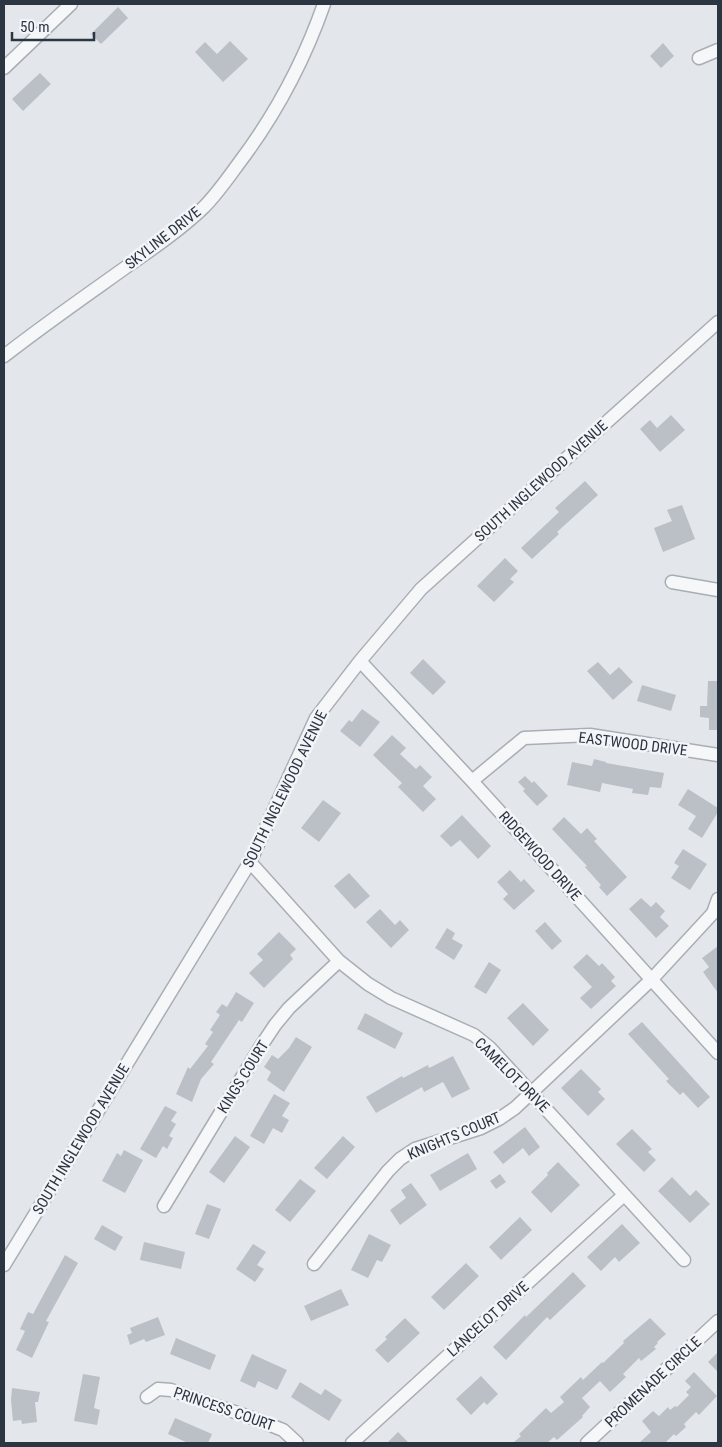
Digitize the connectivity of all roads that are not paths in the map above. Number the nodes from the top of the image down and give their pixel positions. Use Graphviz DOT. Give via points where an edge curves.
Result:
graph roads {
  1 [pos="71,4"];
  2 [pos="324,4"];
  3 [pos="718,50"];
  4 [pos="699,58"];
  5 [pos="4,68"];
  6 [pos="718,322"];
  7 [pos="4,356"];
  8 [pos="672,582"];
  9 [pos="718,590"];
  10 [pos="360,661"];
  11 [pos="718,755"];
  12 [pos="472,780"];
  13 [pos="250,862"];
  14 [pos="718,900"];
  15 [pos="339,961"];
  16 [pos="652,979"];
  17 [pos="718,1053"];
  18 [pos="531,1092"];
  19 [pos="624,1195"];
  20 [pos="164,1206"];
  21 [pos="684,1260"];
  22 [pos="314,1264"];
  23 [pos="4,1265"];
  24 [pos="718,1321"];
  25 [pos="147,1397"];
  26 [pos="297,1443"];
  27 [pos="352,1443"];
  28 [pos="587,1443"];
  1 -- 5 [label="street"];
  2 -- 7 [label="street, SKYLINE DRIVE" via="314,34 283,97 223,186 174,233"];
  3 -- 4 [label="street"];
  6 -- 10 [label="street, SOUTH INGLEWOOD AVENUE" via="421,589"];
  8 -- 9 [label="street"];
  10 -- 12 [label="street, RIDGEWOOD DRIVE"];
  10 -- 13 [label="street, SOUTH INGLEWOOD AVENUE" via="316,718"];
  11 -- 12 [label="street, EASTWOOD DRIVE" via="590,735 524,738"];
  12 -- 16 [label="street, RIDGEWOOD DRIVE"];
  13 -- 15 [label="street, CAMELOT DRIVE"];
  13 -- 23 [label="street, SOUTH INGLEWOOD AVENUE"];
  14 -- 16 [label="street, KNIGHTS COURT" via="713,913"];
  15 -- 18 [label="street, CAMELOT DRIVE" via="391,998 474,1035"];
  15 -- 20 [label="street, KINGS COURT" via="275,1025"];
  16 -- 17 [label="street, RIDGEWOOD DRIVE"];
  16 -- 18 [label="street, KNIGHTS COURT"];
  18 -- 19 [label="street, CAMELOT DRIVE"];
  18 -- 22 [label="street, KNIGHTS COURT" via="500,1119 415,1149 400,1159"];
  19 -- 21 [label="street, CAMELOT DRIVE"];
  19 -- 27 [label="street, LANCELOT DRIVE"];
  24 -- 28 [label="street, PROMENADE CIRCLE"];
  25 -- 26 [label="street, PRINCESS COURT" via="158,1389 171,1390 283,1430"];
}
